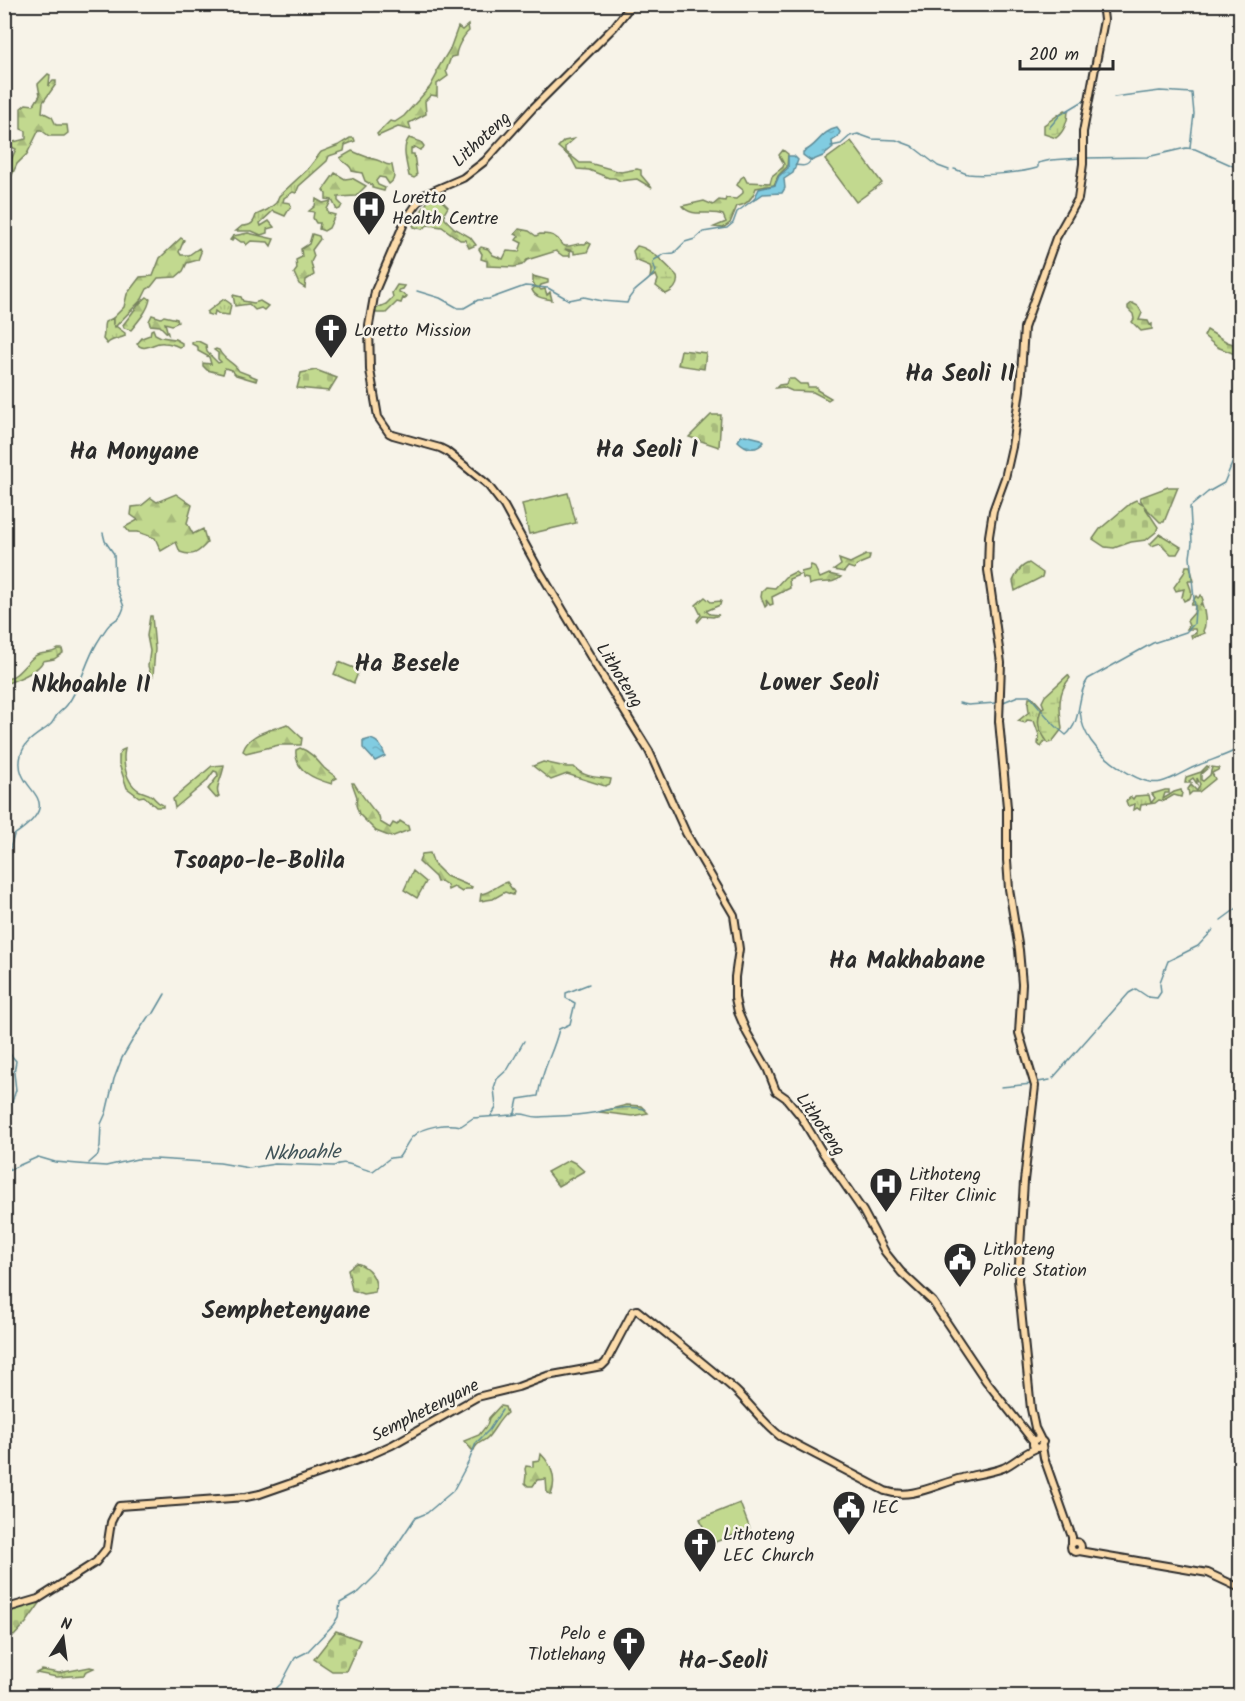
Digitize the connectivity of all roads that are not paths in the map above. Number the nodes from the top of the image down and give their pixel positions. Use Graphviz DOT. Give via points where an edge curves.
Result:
graph roads {
  1 [pos="505,4"];
  2 [pos="511,4"];
  3 [pos="632,4"];
  4 [pos="1102,4"];
  5 [pos="1036,1443"];
  6 [pos="1240,1588"];
  7 [pos="4,1608"];
  1 -- 2 [label="main road"];
  3 -- 5 [label="main road, Lithoteng" via="485,160 463,178 426,194 412,210 371,308 368,346 378,417 389,433 446,451 487,484 510,515 649,751 686,833 732,911 739,949 735,977 738,1012 776,1091 800,1115 885,1252 933,1302 986,1381"];
  4 -- 5 [label="main road" via="1103,28 1083,127 1077,202 1056,238 1024,328 1012,447 990,524 988,570 1000,645 1006,861 1022,984 1019,1033 1035,1086 1018,1280"];
  5 -- 6 [label="main road" via="1076,1544 1091,1552 1208,1573"];
  5 -- 7 [label="main road, Semphetenyane" via="1028,1453 1003,1468 926,1490 898,1494 885,1491 780,1436 736,1391 640,1312 633,1311 602,1366 547,1376 477,1397 363,1458 246,1497 119,1506 111,1522 107,1548 96,1562 38,1599"];
}
